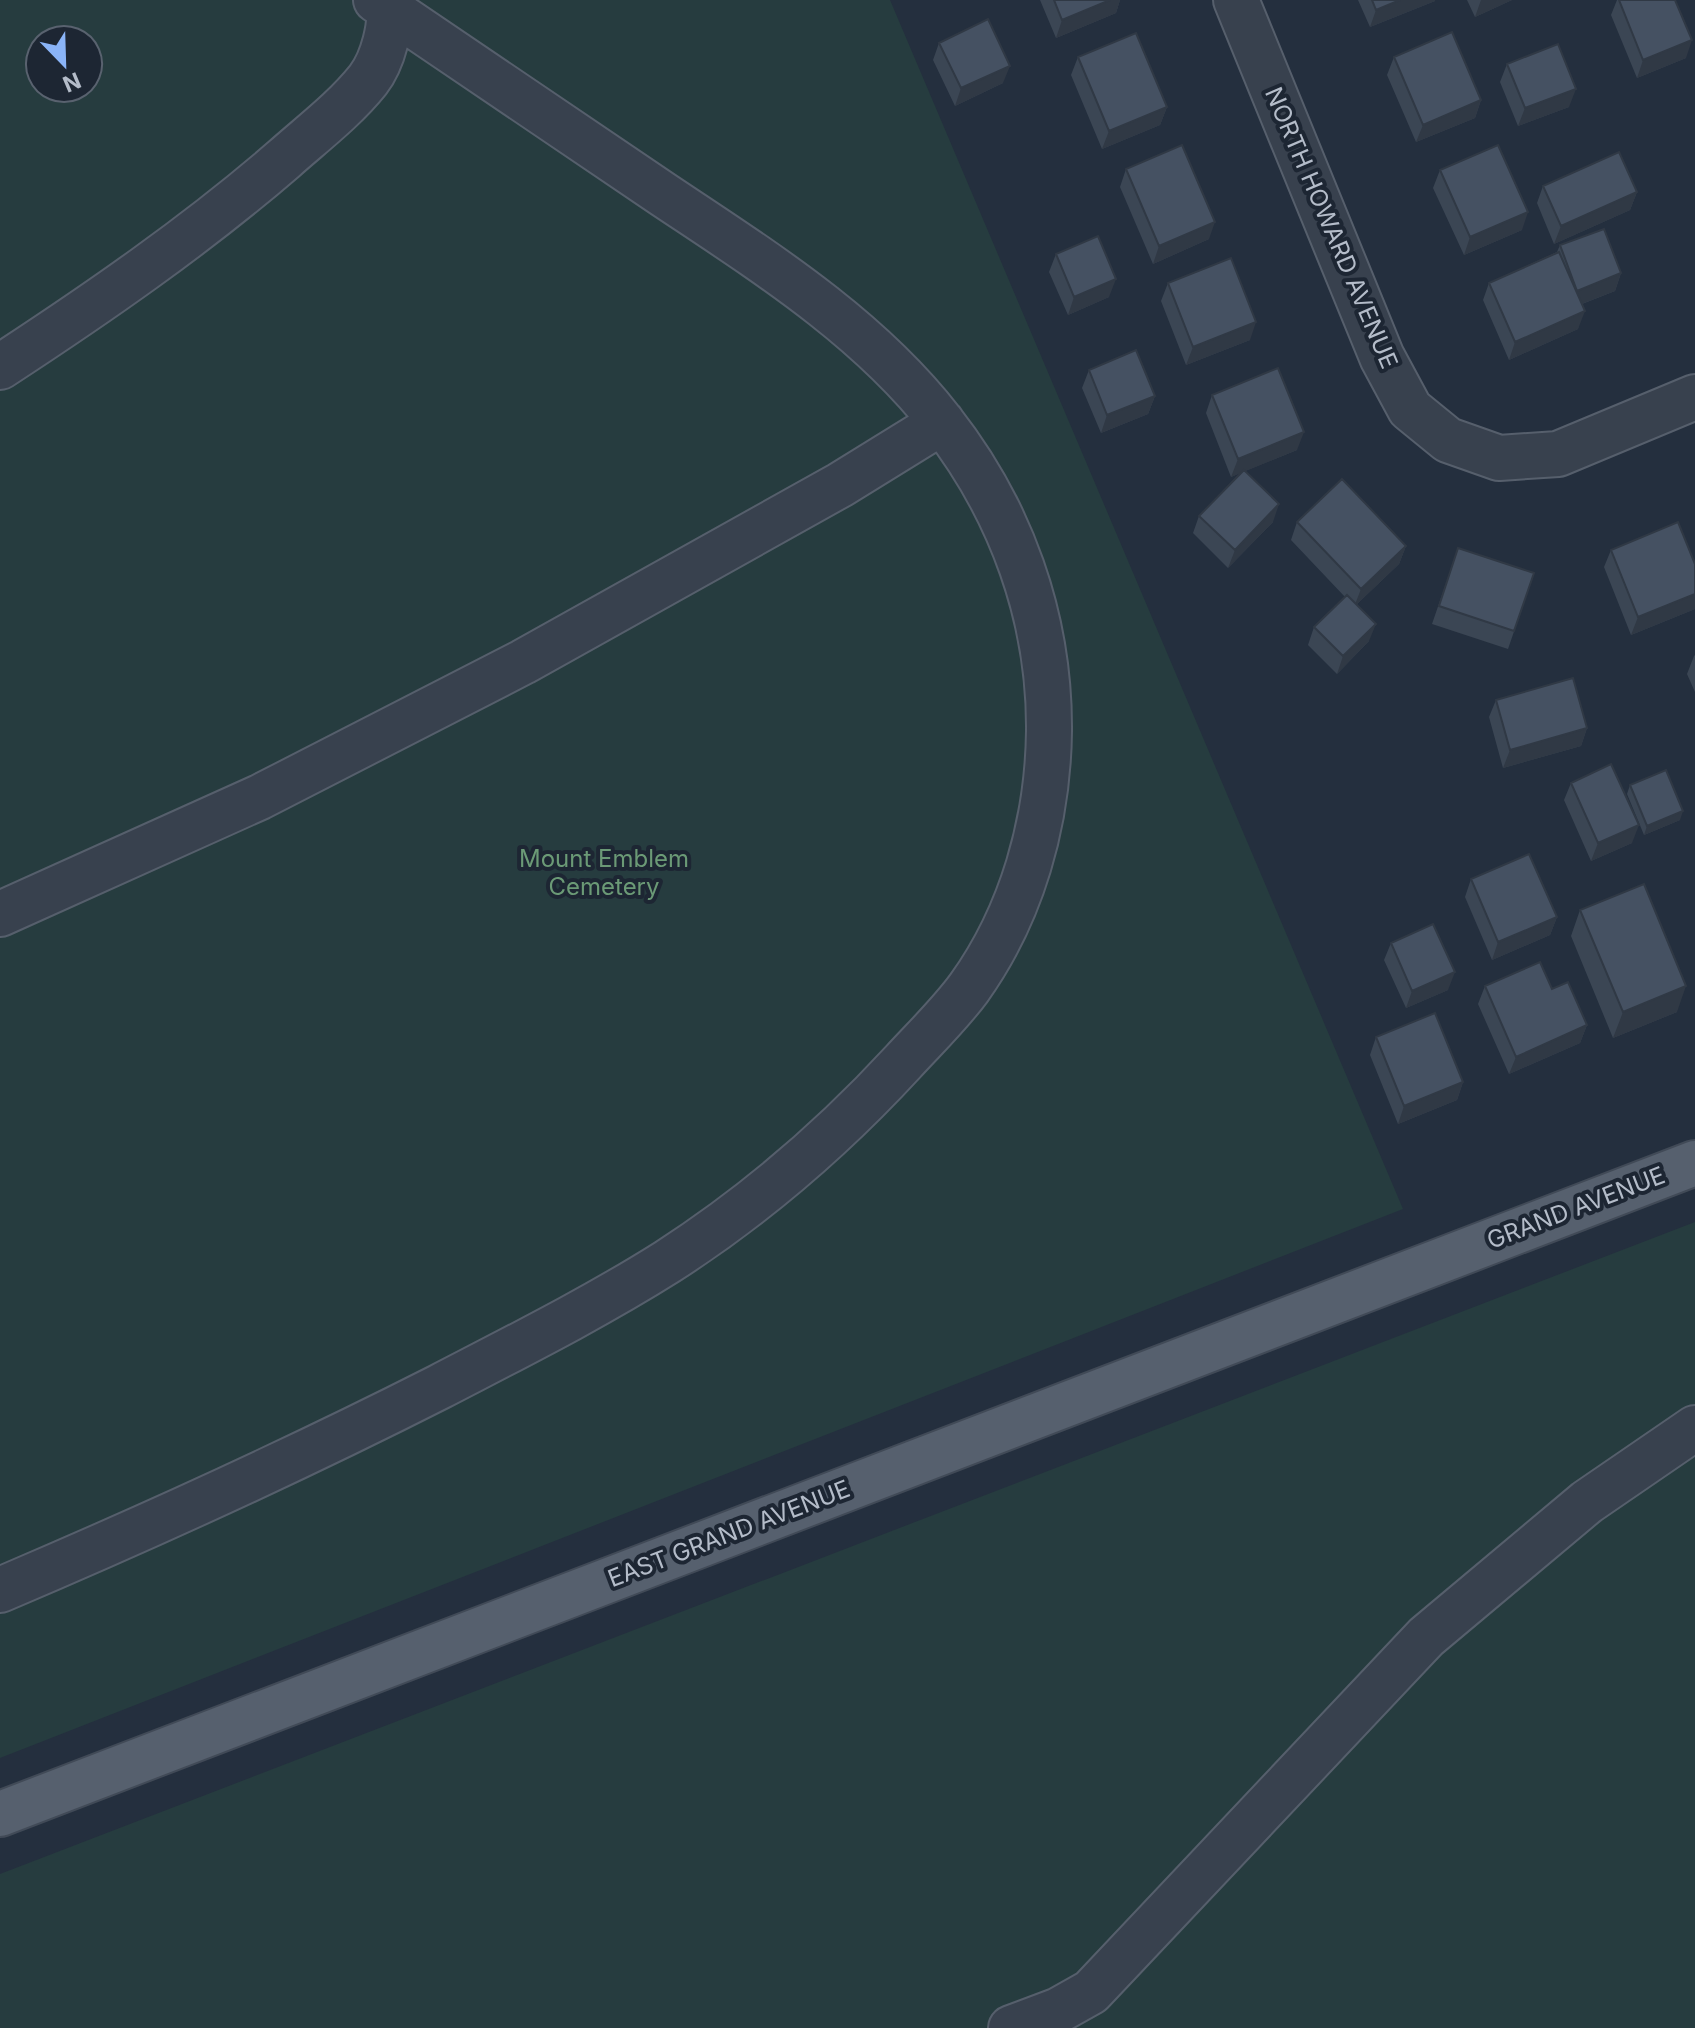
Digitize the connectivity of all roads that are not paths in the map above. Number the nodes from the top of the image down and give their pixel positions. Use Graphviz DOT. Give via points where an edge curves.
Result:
graph roads {
  1 [pos="1236,0"];
  2 [pos="384,3"];
  3 [pos="0,367"];
  4 [pos="1695,397"];
  5 [pos="942,422"];
  6 [pos="0,914"];
  7 [pos="1695,1163"];
  8 [pos="1457,1253"];
  9 [pos="1695,1428"];
  10 [pos="0,1590"];
  11 [pos="0,1814"];
  12 [pos="1011,2028"];
  1 -- 4 [label="street, NORTH HOWARD AVENUE" via="1382,357 1410,409 1448,440 1499,458 1558,454"];
  2 -- 3 [label="street" via="383,49 369,78 332,117 239,197 88,310"];
  2 -- 5 [label="street" via="785,276 892,366"];
  5 -- 6 [label="street" via="523,662 260,797"];
  5 -- 10 [label="street" via="1014,543 1031,593 1049,695 1043,804 1033,854 1019,897 969,987 834,1132 788,1174 668,1262 347,1434"];
  7 -- 8 [label="main road, GRAND AVENUE"];
  8 -- 11 [label="main road, EAST GRAND AVENUE"];
  9 -- 12 [label="street" via="1587,1502 1426,1637 1091,1992"];
}
